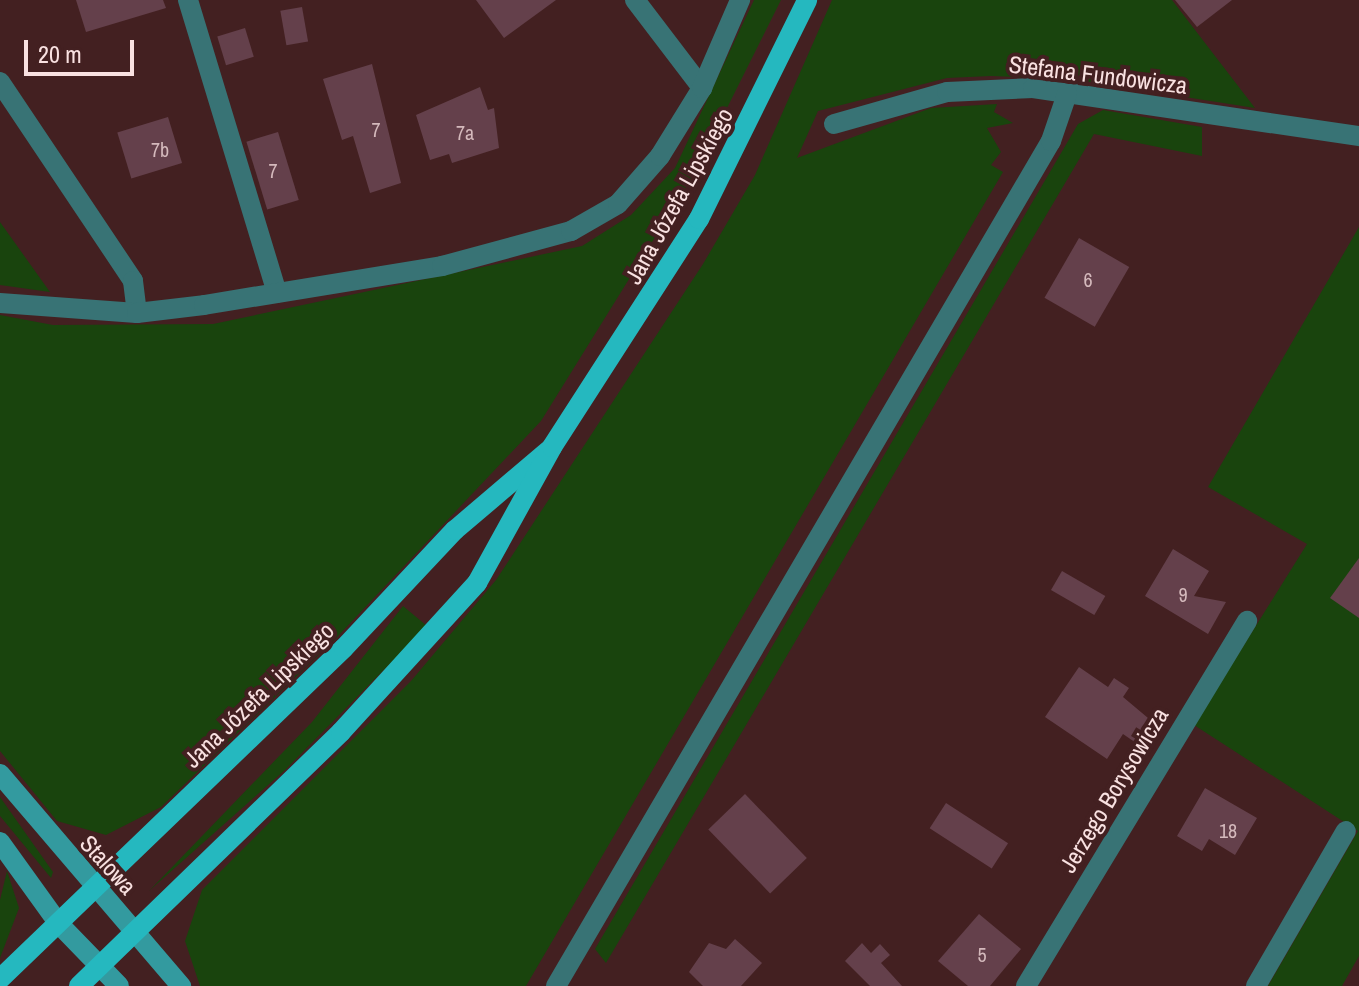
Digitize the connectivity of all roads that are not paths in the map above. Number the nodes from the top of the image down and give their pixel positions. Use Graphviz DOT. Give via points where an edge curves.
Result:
graph roads {
  1 [pos="188,0"];
  2 [pos="635,0"];
  3 [pos="740,0"];
  4 [pos="807,0"];
  5 [pos="0,82"];
  6 [pos="702,88"];
  7 [pos="1067,94"];
  8 [pos="834,124"];
  9 [pos="1359,136"];
  10 [pos="277,293"];
  11 [pos="0,303"];
  12 [pos="137,313"];
  13 [pos="552,447"];
  14 [pos="1247,621"];
  15 [pos="0,774"];
  16 [pos="1346,831"];
  17 [pos="0,842"];
  18 [pos="96,891"];
  19 [pos="59,924"];
  20 [pos="134,933"];
  21 [pos="100,966"];
  22 [pos="0,979"];
  23 [pos="79,986"];
  24 [pos="119,986"];
  25 [pos="181,986"];
  26 [pos="556,986"];
  27 [pos="1026,986"];
  28 [pos="1256,986"];
  1 -- 10 [label="street"];
  2 -- 6 [label="street"];
  3 -- 6 [label="street"];
  4 -- 13 [label="main road, Jana Józefa Lipskiego" via="699,219"];
  5 -- 12 [label="street" via="133,281"];
  6 -- 10 [label="street" via="642,180 618,204 571,231 442,266"];
  7 -- 8 [label="street, Stefana Fundowicza" via="947,92"];
  7 -- 9 [label="street, Stefana Fundowicza"];
  7 -- 26 [label="street" via="1051,141"];
  10 -- 12 [label="street"];
  11 -- 12 [label="street"];
  13 -- 18 [label="main road, Jana Józefa Lipskiego" via="455,530"];
  13 -- 20 [label="main road, Jana Józefa Lipskiego" via="516,522 454,613"];
  14 -- 27 [label="street, Jerzego Borysowicza"];
  15 -- 18 [label="street, Stalowa"];
  16 -- 28 [label="street"];
  17 -- 19 [label="street"];
  18 -- 19 [label="main road, Jana Józefa Lipskiego"];
  18 -- 20 [label="street, Stalowa"];
  19 -- 21 [label="street"];
  19 -- 22 [label="main road, Jana Józefa Lipskiego"];
  20 -- 21 [label="main road, Jana Józefa Lipskiego"];
  20 -- 25 [label="street, Stalowa"];
  21 -- 23 [label="main road, Jana Józefa Lipskiego"];
  21 -- 24 [label="street"];
}
